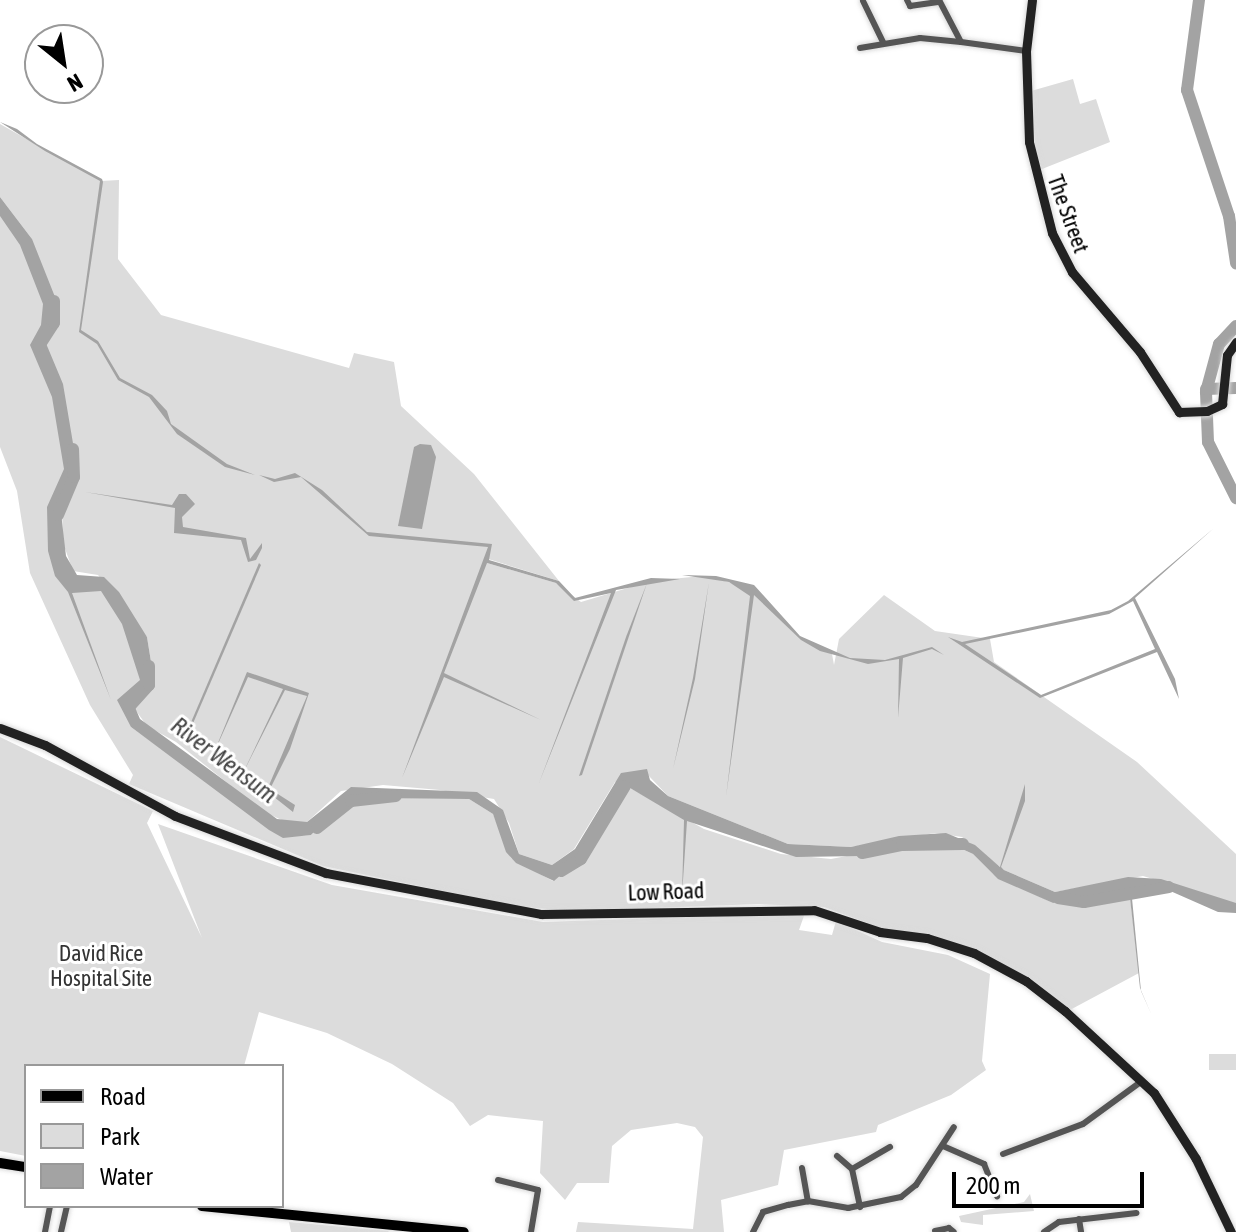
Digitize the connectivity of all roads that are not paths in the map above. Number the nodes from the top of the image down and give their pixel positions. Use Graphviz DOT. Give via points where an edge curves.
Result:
graph roads {
  1 [pos="907,0"];
  2 [pos="1032,0"];
  3 [pos="863,1"];
  4 [pos="940,1"];
  5 [pos="861,38"];
  6 [pos="883,42"];
  7 [pos="961,42"];
  8 [pos="1026,51"];
  9 [pos="1236,342"];
  10 [pos="0,728"];
  11 [pos="1142,1081"];
  12 [pos="954,1127"];
  13 [pos="943,1146"];
  14 [pos="890,1147"];
  15 [pos="860,1152"];
  16 [pos="837,1156"];
  17 [pos="865,1160"];
  18 [pos="1011,1161"];
  19 [pos="0,1163"];
  20 [pos="24,1167"];
  21 [pos="802,1168"];
  22 [pos="852,1169"];
  23 [pos="502,1178"];
  24 [pos="993,1184"];
  25 [pos="980,1188"];
  26 [pos="997,1197"];
  27 [pos="808,1201"];
  28 [pos="860,1207"];
  29 [pos="50,1208"];
  30 [pos="67,1208"];
  31 [pos="222,1208"];
  32 [pos="1136,1213"];
  33 [pos="1079,1219"];
  34 [pos="935,1231"];
  35 [pos="45,1232"];
  36 [pos="61,1232"];
  37 [pos="464,1232"];
  38 [pos="531,1232"];
  39 [pos="753,1232"];
  40 [pos="954,1232"];
  41 [pos="1044,1232"];
  42 [pos="1081,1232"];
  43 [pos="1231,1232"];
  1 -- 4 [label="street" via="910,6"];
  2 -- 8 [label="street, The Street"];
  3 -- 6 [label="street"];
  4 -- 7 [label="street"];
  5 -- 6 [label="street" via="863,47"];
  6 -- 7 [label="street"];
  7 -- 8 [label="street"];
  8 -- 9 [label="street, The Street" via="1034,176 1057,246 1088,297 1157,375 1172,406 1215,410 1225,398 1227,355"];
  10 -- 11 [label="street, Low Road" via="45,745 175,816 326,873 541,914 814,910 880,932 946,943 1026,981"];
  11 -- 18 [label="street" via="1083,1124 1006,1153"];
  11 -- 43 [label="street, Low Road" via="1179,1130"];
  12 -- 13 [label="street"];
  13 -- 24 [label="street" via="984,1164"];
  13 -- 28 [label="street" via="907,1193"];
  14 -- 17 [label="street"];
  15 -- 17 [label="street"];
  16 -- 22 [label="street"];
  17 -- 22 [label="street"];
  19 -- 20 [label="main road"];
  21 -- 27 [label="street"];
  22 -- 28 [label="street"];
  23 -- 38 [label="street" via="538,1190"];
  24 -- 25 [label="street"];
  24 -- 26 [label="street"];
  27 -- 28 [label="street"];
  27 -- 39 [label="street" via="763,1212"];
  29 -- 35 [label="street"];
  30 -- 36 [label="street"];
  31 -- 37 [label="main road"];
  32 -- 33 [label="street"];
  33 -- 41 [label="street" via="1054,1223"];
  33 -- 42 [label="street"];
  34 -- 40 [label="street"];
}
